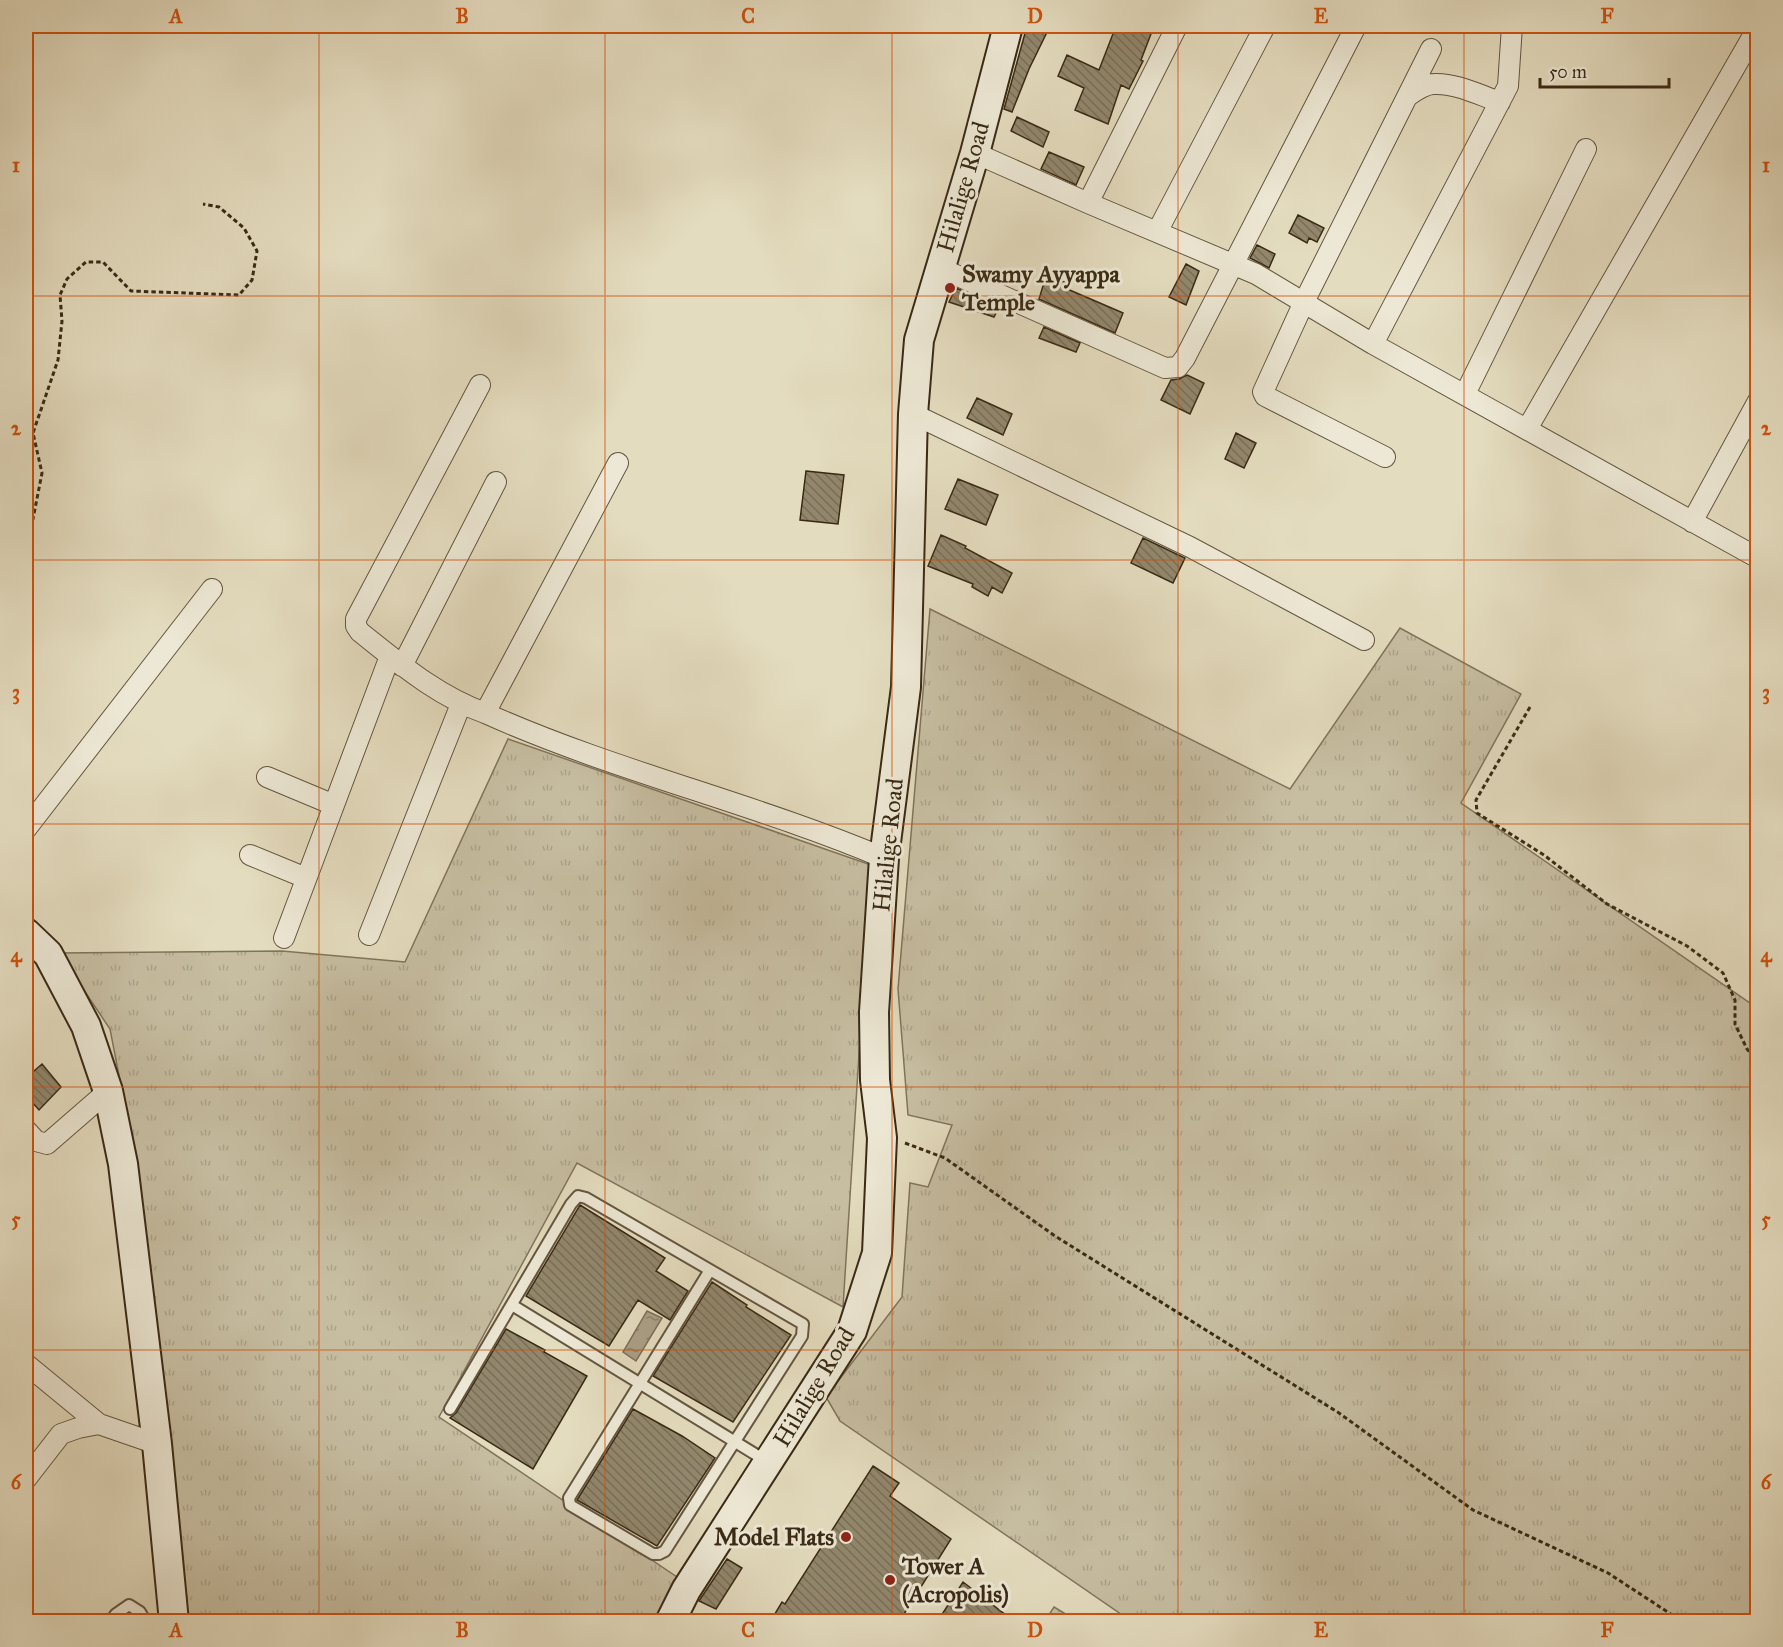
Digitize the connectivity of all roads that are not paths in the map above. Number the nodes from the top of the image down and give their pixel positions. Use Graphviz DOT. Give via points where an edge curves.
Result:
graph roads {
  1 [pos="1008,26"];
  2 [pos="1177,26"];
  3 [pos="1265,26"];
  4 [pos="1356,26"];
  5 [pos="1512,26"];
  6 [pos="1758,27"];
  7 [pos="1431,49"];
  8 [pos="1408,96"];
  9 [pos="1500,102"];
  10 [pos="1586,149"];
  11 [pos="975,153"];
  12 [pos="1088,203"];
  13 [pos="1157,232"];
  14 [pos="1233,264"];
  15 [pos="940,268"];
  16 [pos="1304,302"];
  17 [pos="1373,344"];
  18 [pos="480,385"];
  19 [pos="1465,394"];
  20 [pos="1758,401"];
  21 [pos="913,414"];
  22 [pos="1527,429"];
  23 [pos="1385,457"];
  24 [pos="618,463"];
  25 [pos="496,482"];
  26 [pos="1692,522"];
  27 [pos="1758,558"];
  28 [pos="212,589"];
  29 [pos="1364,640"];
  30 [pos="396,661"];
  31 [pos="461,704"];
  32 [pos="485,713"];
  33 [pos="267,777"];
  34 [pos="334,805"];
  35 [pos="26,829"];
  36 [pos="250,855"];
  37 [pos="884,858"];
  38 [pos="306,878"];
  39 [pos="26,933"];
  40 [pos="369,935"];
  41 [pos="284,938"];
  42 [pos="108,1091"];
  43 [pos="26,1130"];
  44 [pos="710,1270"];
  45 [pos="512,1305"];
  46 [pos="26,1364"];
  47 [pos="639,1383"];
  48 [pos="450,1409"];
  49 [pos="99,1424"];
  50 [pos="735,1441"];
  51 [pos="157,1444"];
  52 [pos="768,1462"];
  53 [pos="26,1479"];
  54 [pos="111,1622"];
  55 [pos="146,1622"];
  56 [pos="174,1622"];
  57 [pos="670,1622"];
  1 -- 11 [label="street, Hilalige Road"];
  2 -- 12 [label="street"];
  3 -- 13 [label="street"];
  4 -- 14 [label="street"];
  5 -- 9 [label="street" via="1508,86"];
  6 -- 22 [label="street"];
  7 -- 8 [label="street"];
  8 -- 9 [label="street" via="1432,84"];
  8 -- 16 [label="street"];
  9 -- 17 [label="street"];
  10 -- 19 [label="street"];
  11 -- 12 [label="street"];
  11 -- 15 [label="street, Hilalige Road"];
  12 -- 13 [label="street"];
  13 -- 14 [label="street"];
  14 -- 15 [label="street" via="1185,358 1178,367 1165,368"];
  14 -- 16 [label="street"];
  15 -- 21 [label="street, Hilalige Road" via="919,340"];
  16 -- 17 [label="street"];
  16 -- 23 [label="street" via="1264,386 1265,396"];
  17 -- 19 [label="street"];
  18 -- 30 [label="street" via="356,619 360,632"];
  19 -- 22 [label="street"];
  20 -- 26 [label="street"];
  21 -- 29 [label="street" via="1190,547"];
  21 -- 37 [label="street, Hilalige Road" via="906,687"];
  22 -- 26 [label="street"];
  24 -- 32 [label="street"];
  25 -- 30 [label="street"];
  26 -- 27 [label="street"];
  28 -- 35 [label="street"];
  30 -- 31 [label="street"];
  30 -- 34 [label="street"];
  31 -- 32 [label="street"];
  31 -- 40 [label="street"];
  32 -- 37 [label="street" via="539,737"];
  33 -- 34 [label="street"];
  34 -- 38 [label="street"];
  36 -- 38 [label="street"];
  37 -- 52 [label="street, Hilalige Road" via="874,1012 875,1080 882,1138 877,1253 852,1331"];
  38 -- 41 [label="street"];
  39 -- 42 [label="street" via="48,954 86,1026"];
  42 -- 43 [label="street" via="47,1144 36,1141"];
  42 -- 51 [label="street" via="123,1164"];
  44 -- 45 [label="lane" via="578,1197"];
  44 -- 47 [label="lane"];
  44 -- 50 [label="lane" via="803,1324 804,1329"];
  45 -- 47 [label="lane"];
  45 -- 48 [label="lane"];
  46 -- 49 [label="street"];
  47 -- 50 [label="lane"];
  47 -- 50 [label="lane" via="569,1498 570,1505 659,1554 665,1551"];
  49 -- 51 [label="street"];
  49 -- 53 [label="street" via="60,1434"];
  50 -- 52 [label="lane"];
  51 -- 56 [label="street"];
  52 -- 57 [label="street, Hilalige Road" via="686,1590"];
  54 -- 55 [label="lane" via="129,1605"];
}
